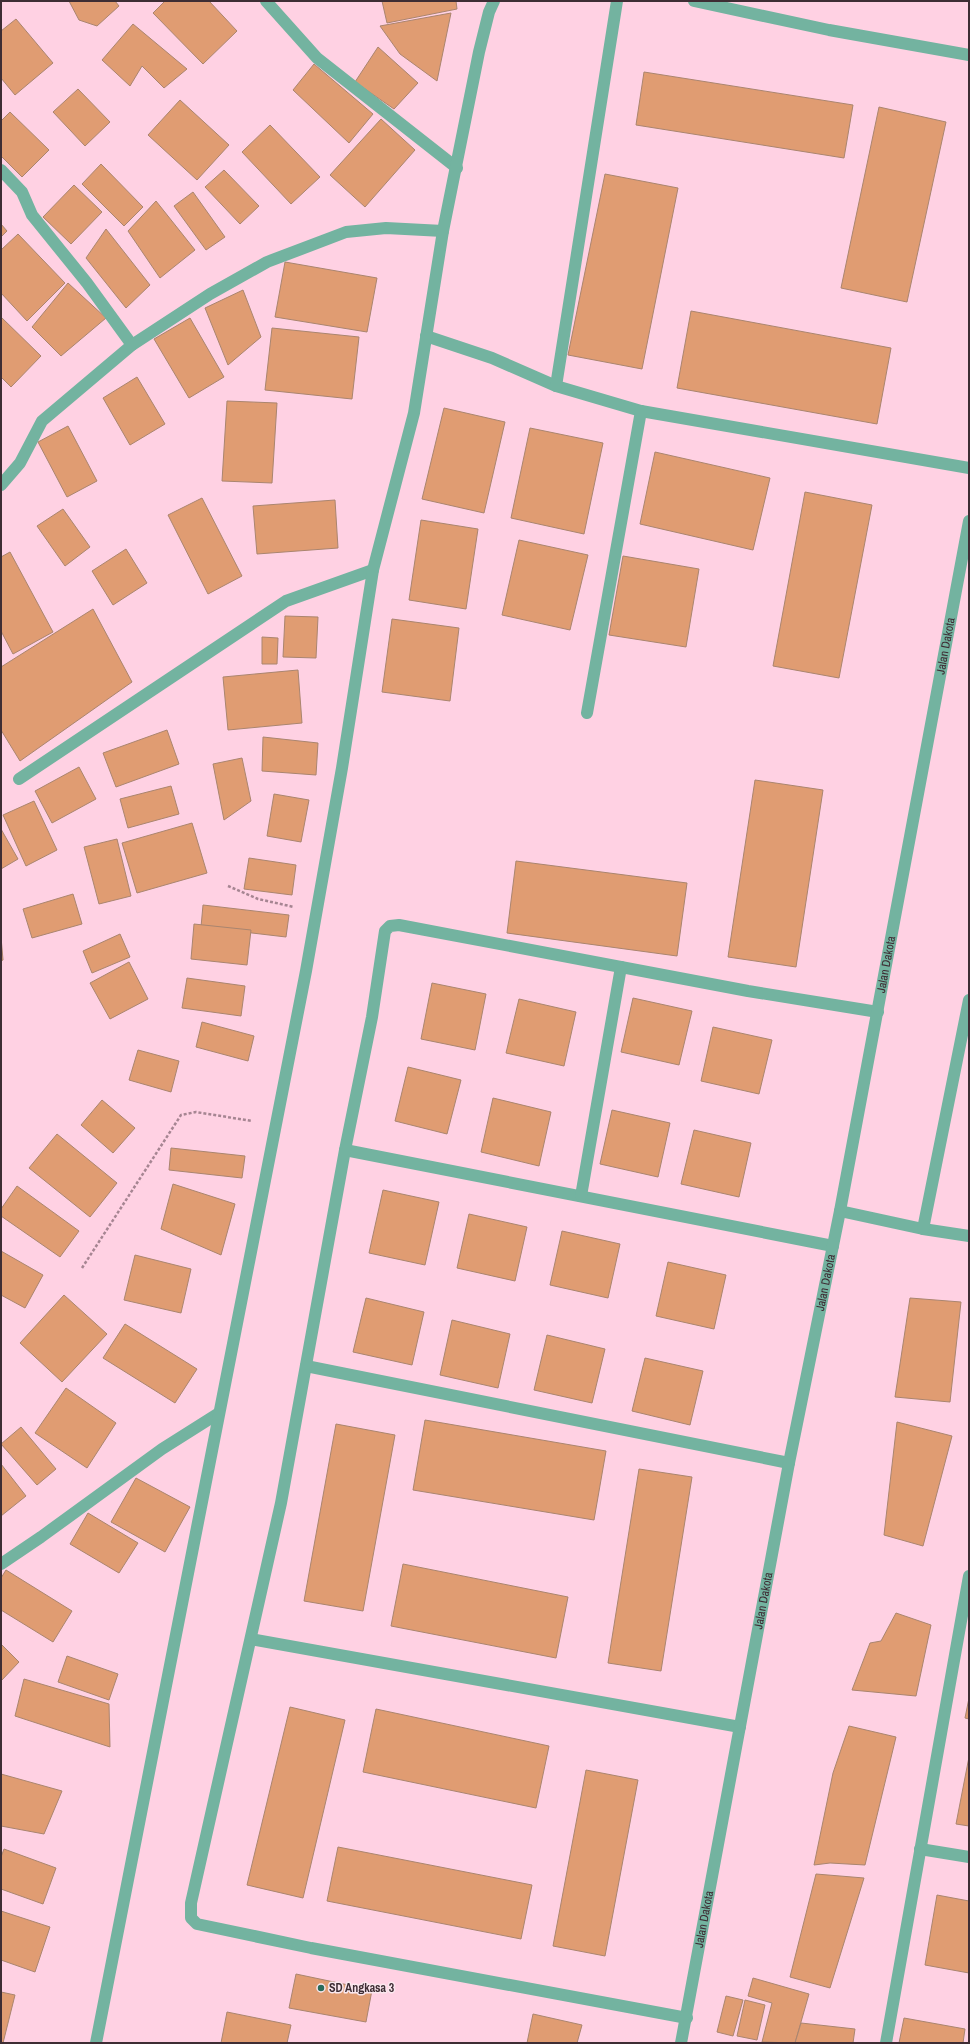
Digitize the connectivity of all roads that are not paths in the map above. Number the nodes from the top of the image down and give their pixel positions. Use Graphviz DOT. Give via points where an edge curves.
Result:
graph roads {
  1 [pos="266,1"];
  2 [pos="494,1"];
  3 [pos="617,1"];
  4 [pos="694,1"];
  5 [pos="969,55"];
  6 [pos="456,168"];
  7 [pos="1,170"];
  8 [pos="443,230"];
  9 [pos="426,336"];
  10 [pos="132,345"];
  11 [pos="556,386"];
  12 [pos="641,411"];
  13 [pos="969,468"];
  14 [pos="1,485"];
  15 [pos="969,521"];
  16 [pos="373,570"];
  17 [pos="587,713"];
  18 [pos="19,779"];
  19 [pos="621,967"];
  20 [pos="969,1000"];
  21 [pos="878,1012"];
  22 [pos="345,1150"];
  23 [pos="581,1196"];
  24 [pos="840,1211"];
  25 [pos="923,1229"];
  26 [pos="969,1236"];
  27 [pos="833,1246"];
  28 [pos="306,1366"];
  29 [pos="219,1413"];
  30 [pos="789,1463"];
  31 [pos="1,1564"];
  32 [pos="969,1576"];
  33 [pos="966,1606"];
  34 [pos="251,1640"];
  35 [pos="740,1727"];
  36 [pos="920,1849"];
  37 [pos="969,1857"];
  38 [pos="687,2018"];
  39 [pos="96,2043"];
  40 [pos="681,2043"];
  41 [pos="886,2043"];
  1 -- 6 [label="street" via="317,58"];
  2 -- 6 [label="street" via="479,52"];
  3 -- 11 [label="street"];
  4 -- 5 [label="street" via="829,30"];
  6 -- 8 [label="street"];
  7 -- 10 [label="street" via="22,192 32,215 87,283"];
  8 -- 9 [label="street"];
  8 -- 10 [label="street" via="386,228 346,232 308,246 267,262 210,294"];
  9 -- 11 [label="street" via="492,358"];
  9 -- 16 [label="street" via="414,413"];
  10 -- 14 [label="street" via="42,421 20,463"];
  11 -- 12 [label="street"];
  12 -- 13 [label="street"];
  12 -- 17 [label="street"];
  15 -- 21 [label="street, Jalan Dakota"];
  16 -- 18 [label="street" via="286,601"];
  16 -- 29 [label="street" via="344,760"];
  19 -- 21 [label="street"];
  19 -- 22 [label="street" via="399,925 390,926 385,931 372,1018"];
  19 -- 23 [label="street"];
  20 -- 25 [label="street"];
  21 -- 24 [label="street, Jalan Dakota"];
  22 -- 23 [label="street"];
  22 -- 28 [label="street"];
  23 -- 27 [label="street"];
  24 -- 25 [label="street"];
  24 -- 27 [label="street, Jalan Dakota"];
  25 -- 26 [label="street"];
  27 -- 30 [label="street, Jalan Dakota"];
  28 -- 30 [label="street"];
  28 -- 34 [label="street" via="281,1503"];
  29 -- 31 [label="street" via="162,1449"];
  29 -- 39 [label="street"];
  30 -- 35 [label="street, Jalan Dakota"];
  32 -- 33 [label="street"];
  33 -- 36 [label="street"];
  34 -- 35 [label="street"];
  34 -- 38 [label="street" via="191,1903 191,1918 197,1924 311,1948"];
  35 -- 38 [label="street, Jalan Dakota"];
  36 -- 37 [label="street"];
  36 -- 41 [label="street"];
  38 -- 40 [label="street, Jalan Dakota"];
}
